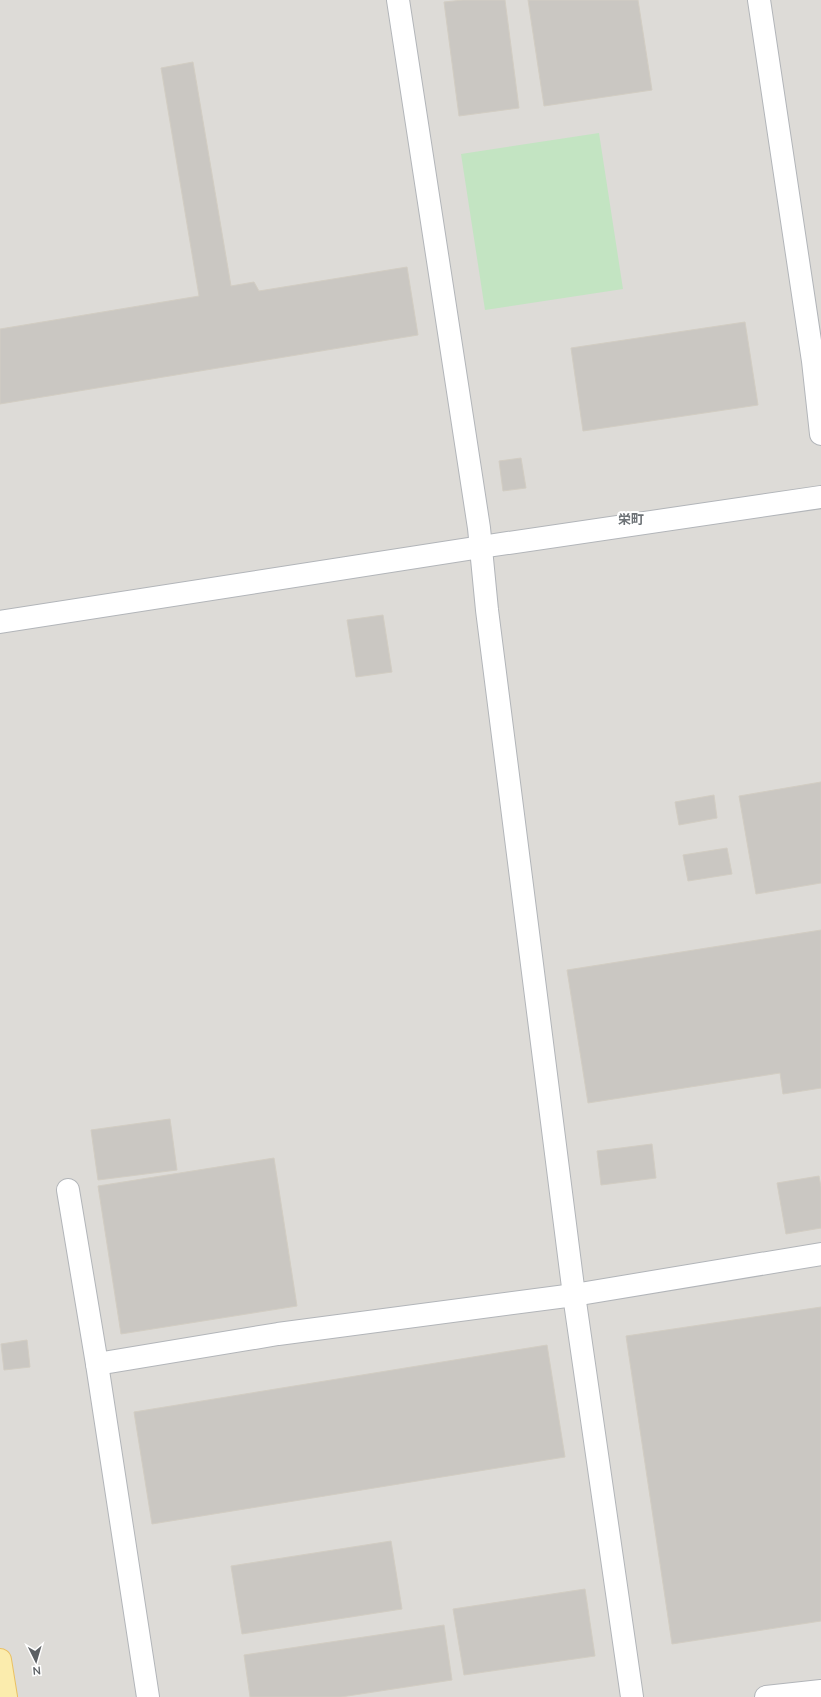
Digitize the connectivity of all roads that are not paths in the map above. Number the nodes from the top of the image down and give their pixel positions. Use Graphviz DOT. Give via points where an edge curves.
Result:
graph roads {
  1 [pos="398,0"];
  2 [pos="759,0"];
  3 [pos="821,434"];
  4 [pos="821,497"];
  5 [pos="481,547"];
  6 [pos="0,622"];
  7 [pos="68,1190"];
  8 [pos="821,1254"];
  9 [pos="574,1295"];
  10 [pos="98,1364"];
  11 [pos="0,1660"];
  12 [pos="821,1691"];
  13 [pos="6,1697"];
  14 [pos="148,1697"];
  15 [pos="632,1697"];
  16 [pos="766,1697"];
  1 -- 5 [label="street"];
  2 -- 3 [label="street" via="813,361"];
  4 -- 5 [label="street"];
  5 -- 6 [label="street"];
  5 -- 9 [label="street"];
  7 -- 10 [label="street"];
  8 -- 9 [label="street"];
  9 -- 10 [label="street" via="278,1334"];
  9 -- 15 [label="street"];
  10 -- 14 [label="street"];
  11 -- 13 [label="main road"];
  12 -- 16 [label="street"];
}
